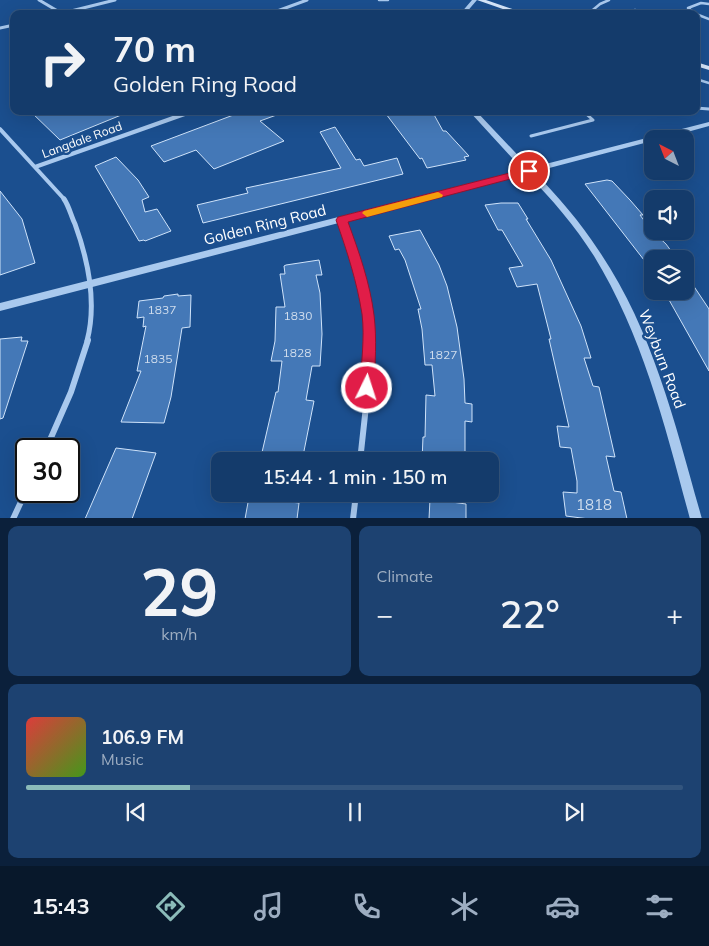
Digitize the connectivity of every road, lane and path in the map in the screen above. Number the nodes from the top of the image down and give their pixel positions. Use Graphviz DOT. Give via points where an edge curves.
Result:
graph roads {
  1 [pos="39,0"];
  2 [pos="115,0"];
  3 [pos="307,0"];
  4 [pos="379,0"];
  5 [pos="388,0"];
  6 [pos="475,0"];
  7 [pos="480,0"];
  8 [pos="609,0"];
  9 [pos="709,4"];
  10 [pos="55,10"];
  11 [pos="73,10"];
  12 [pos="280,10"];
  13 [pos="466,10"];
  14 [pos="511,10"];
  15 [pos="593,10"];
  16 [pos="691,10"];
  17 [pos="182,115"];
  18 [pos="476,115"];
  19 [pos="587,115"];
  20 [pos="709,124"];
  21 [pos="0,129"];
  22 [pos="687,130"];
  23 [pos="532,136"];
  24 [pos="644,141"];
  25 [pos="35,167"];
  26 [pos="529,171"];
  27 [pos="342,220"];
  28 [pos="90,284"];
  29 [pos="0,307"];
  30 [pos="51,438"];
  31 [pos="361,452"];
  32 [pos="355,502"];
  33 [pos="20,503"];
  34 [pos="13,518"];
  35 [pos="353,518"];
  36 [pos="696,518"];
  1 -- 10 [label="street"];
  2 -- 11 [label="street"];
  3 -- 12 [label="street"];
  4 -- 5 [label="lane"];
  6 -- 13 [label="street"];
  7 -- 14 [label="main road"];
  8 -- 15 [label="lane"];
  9 -- 16 [label="lane" via="688,8"];
  17 -- 25 [label="street, Langdale Road"];
  18 -- 26 [label="street, Weyburn Road"];
  19 -- 23 [label="lane" via="593,120"];
  20 -- 22 [label="street, Golden Ring Road"];
  21 -- 25 [label="street"];
  24 -- 26 [label="street, Golden Ring Road"];
  25 -- 28 [label="street" via="66,200 72,212 84,249"];
  26 -- 27 [label="street, Golden Ring Road"];
  26 -- 36 [label="street, Weyburn Road" via="592,246 640,334 664,404"];
  27 -- 28 [label="street, Golden Ring Road"];
  27 -- 31 [label="street" via="364,290 369,333"];
  28 -- 29 [label="street, Golden Ring Road"];
  28 -- 30 [label="street" via="88,339 71,392"];
  32 -- 35 [label="street"];
  33 -- 34 [label="street"];
}
